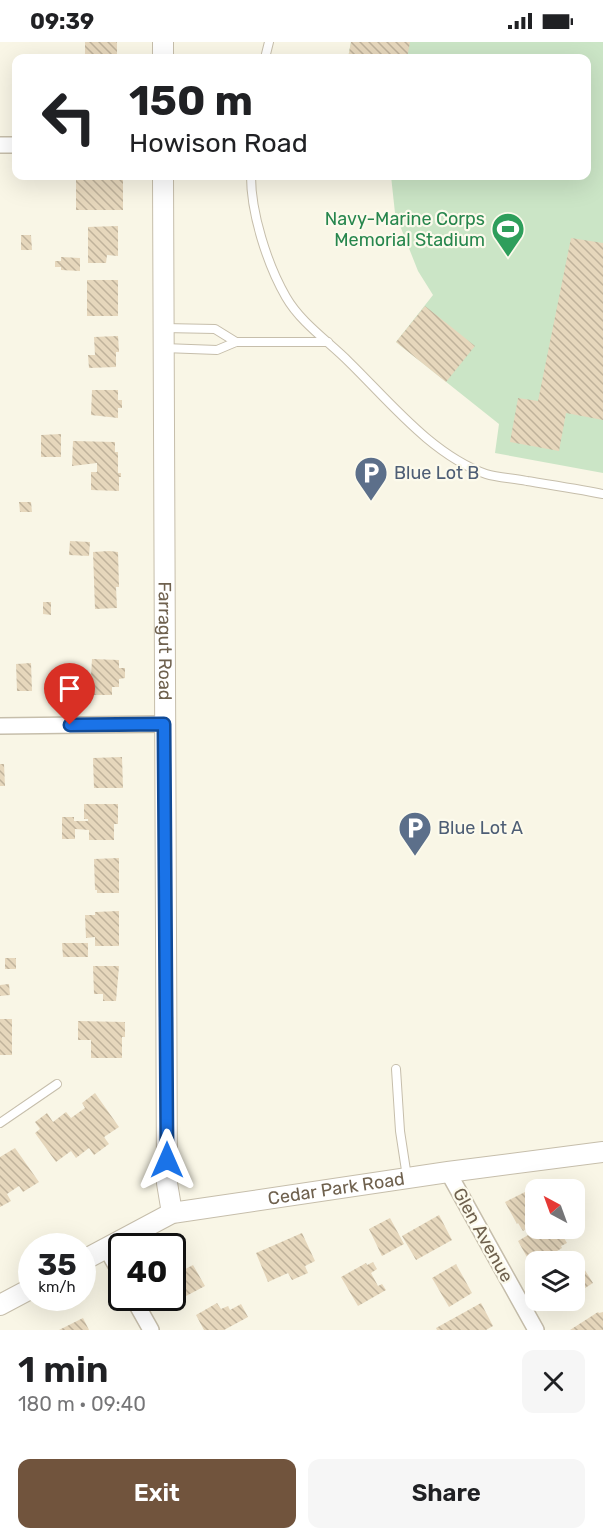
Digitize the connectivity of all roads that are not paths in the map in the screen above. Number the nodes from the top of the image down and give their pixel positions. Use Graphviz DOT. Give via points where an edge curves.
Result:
graph roads {
  1 [pos="163,180"];
  2 [pos="251,180"];
  3 [pos="164,328"];
  4 [pos="236,342"];
  5 [pos="328,342"];
  6 [pos="164,348"];
  7 [pos="603,494"];
  8 [pos="164,724"];
  9 [pos="0,726"];
  10 [pos="396,1069"];
  11 [pos="57,1084"];
  12 [pos="0,1123"];
  13 [pos="603,1152"];
  14 [pos="448,1172"];
  15 [pos="407,1178"];
  16 [pos="172,1213"];
  17 [pos="106,1248"];
  18 [pos="108,1252"];
  19 [pos="96,1253"];
  20 [pos="18,1295"];
  21 [pos="0,1305"];
  22 [pos="140,1311"];
  23 [pos="151,1330"];
  24 [pos="536,1330"];
  1 -- 3 [label="street, Farragut Road"];
  2 -- 5 [label="lane" via="262,237 286,298"];
  3 -- 4 [label="lane" via="215,329"];
  3 -- 6 [label="street, Farragut Road"];
  4 -- 5 [label="lane"];
  4 -- 6 [label="lane" via="217,350"];
  5 -- 7 [label="lane" via="387,402 460,461 487,474"];
  6 -- 8 [label="street, Farragut Road"];
  8 -- 9 [label="street"];
  8 -- 16 [label="street, Farragut Road" via="167,1183"];
  10 -- 15 [label="lane"];
  11 -- 12 [label="lane"];
  13 -- 14 [label="street, Cedar Park Road"];
  14 -- 15 [label="street, Cedar Park Road"];
  14 -- 24 [label="street, Glen Avenue"];
  15 -- 16 [label="street, Cedar Park Road"];
  16 -- 17 [label="street, Cedar Park Road"];
  17 -- 18 [label="street"];
  17 -- 19 [label="street, Cedar Park Road"];
  20 -- 21 [label="street"];
  22 -- 23 [label="street"];
}
